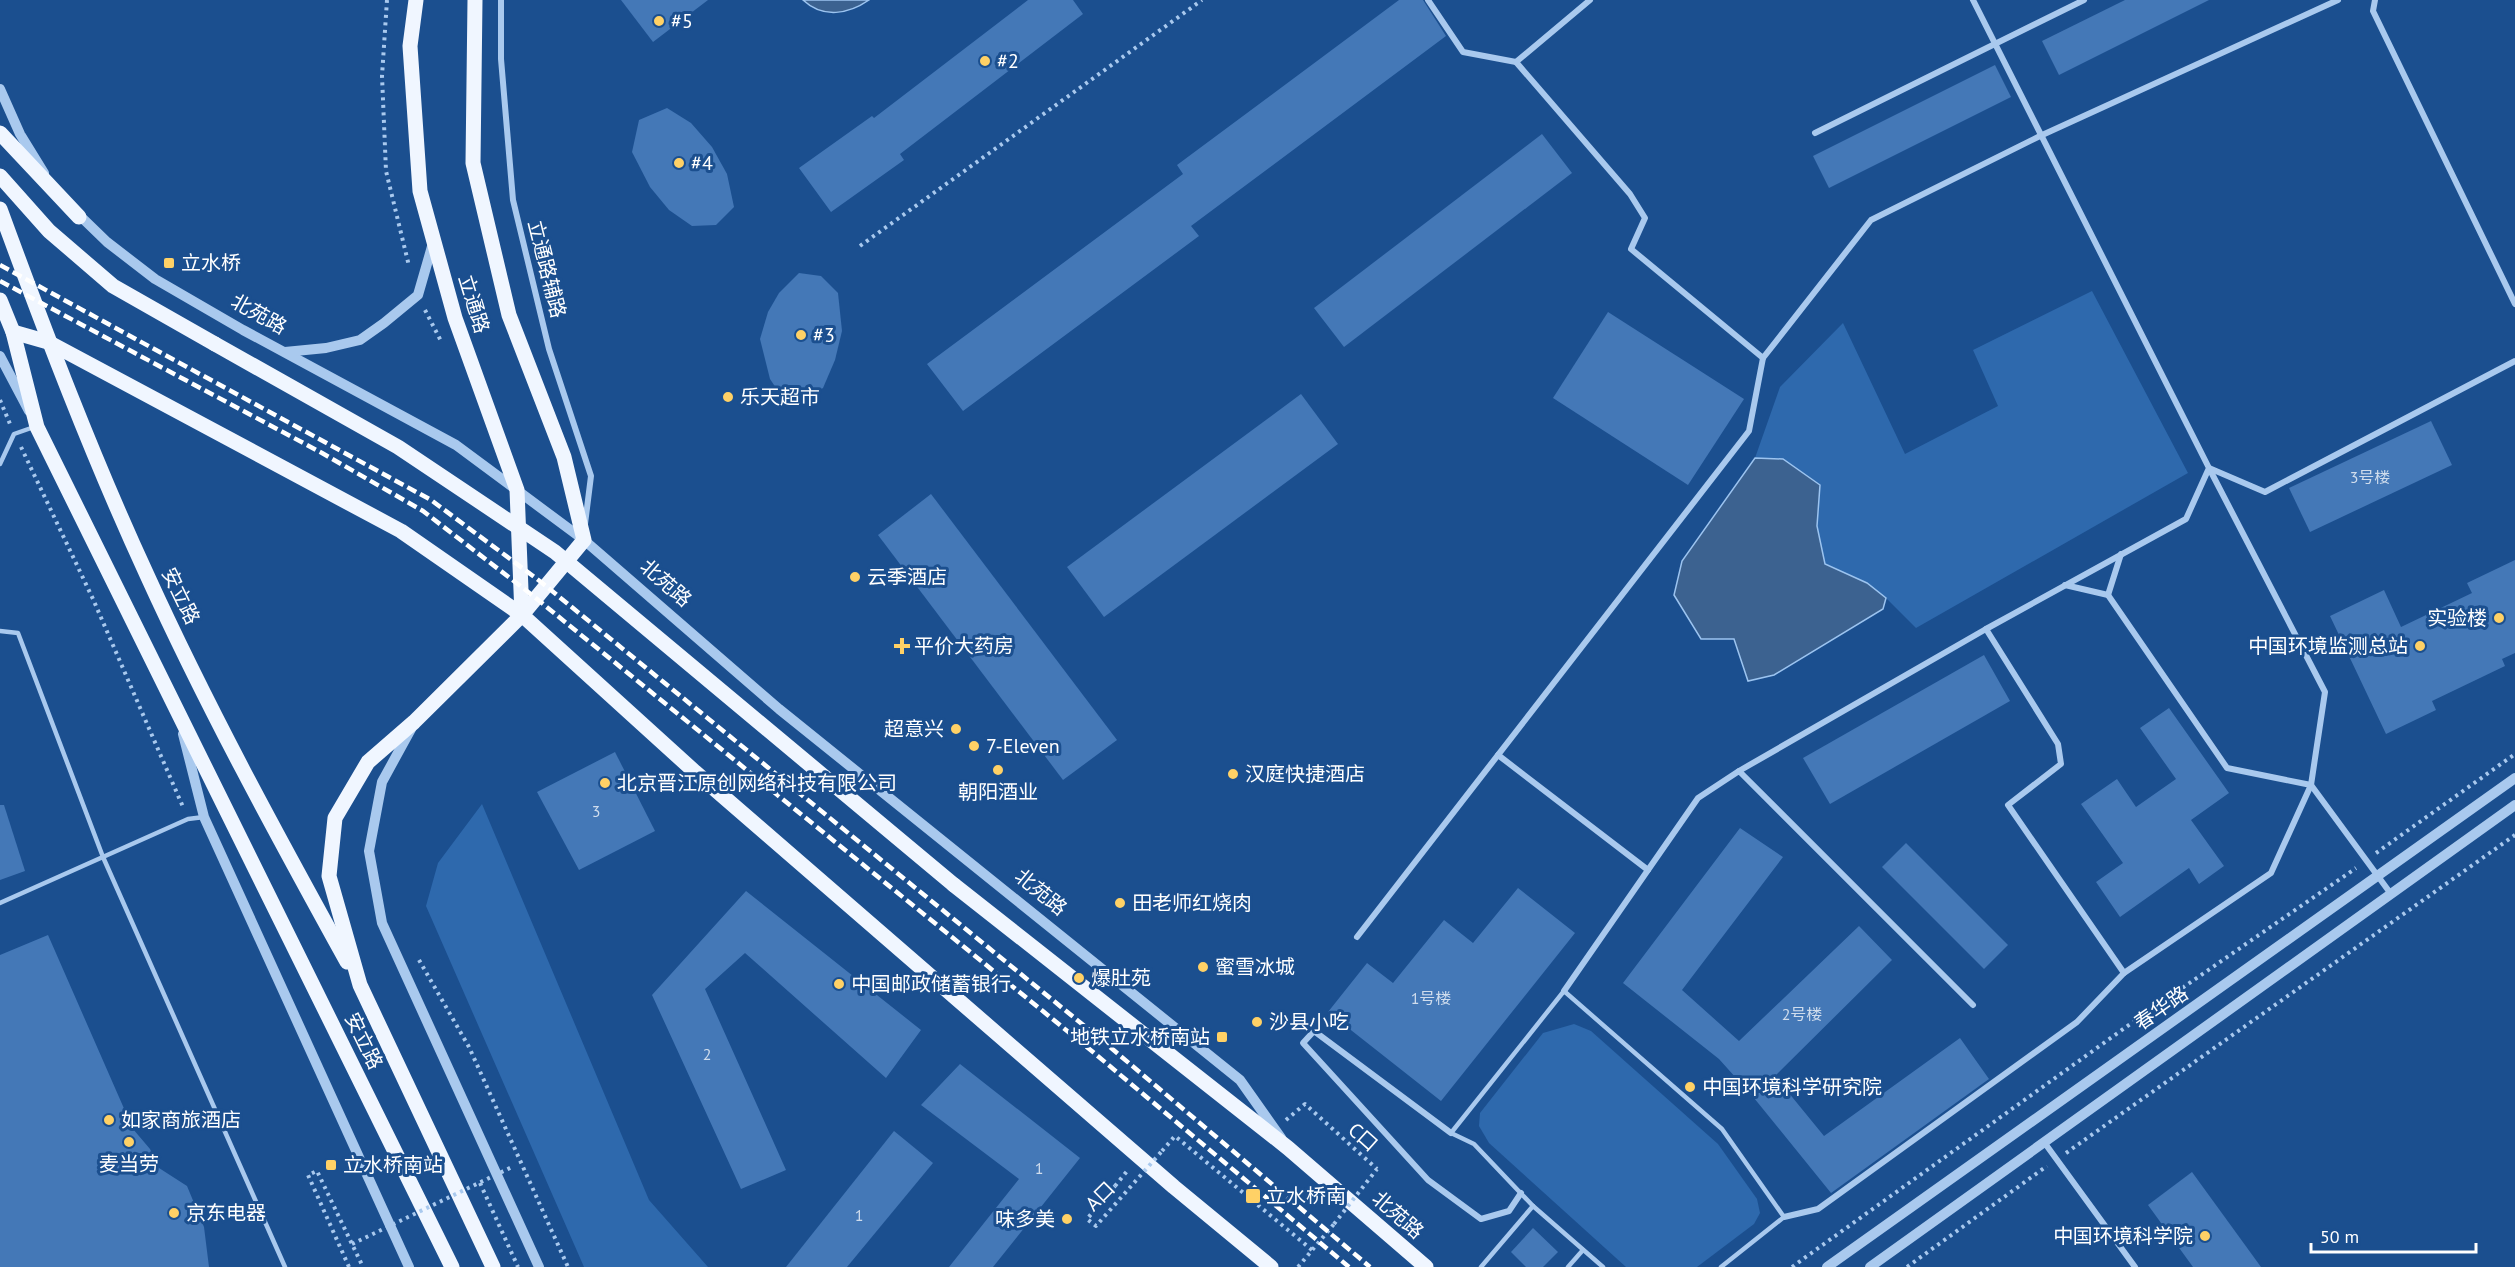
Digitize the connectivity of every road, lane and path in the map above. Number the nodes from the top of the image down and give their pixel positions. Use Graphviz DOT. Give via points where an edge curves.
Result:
graph roads {
  1 [pos="416,0"];
  2 [pos="475,0"];
  3 [pos="501,0"];
  4 [pos="1202,0"];
  5 [pos="1428,0"];
  6 [pos="1590,0"];
  7 [pos="1973,0"];
  8 [pos="2085,0"];
  9 [pos="2338,0"];
  10 [pos="2375,0"];
  11 [pos="1995,44"];
  12 [pos="1516,62"];
  13 [pos="0,89"];
  14 [pos="0,133"];
  15 [pos="1815,133"];
  16 [pos="2040,136"];
  17 [pos="0,176"];
  18 [pos="0,209"];
  19 [pos="79,217"];
  20 [pos="434,241"];
  21 [pos="860,246"];
  22 [pos="0,300"];
  23 [pos="2515,304"];
  24 [pos="13,332"];
  25 [pos="48,342"];
  26 [pos="285,352"];
  27 [pos="0,356"];
  28 [pos="1763,358"];
  29 [pos="2515,361"];
  30 [pos="37,427"];
  31 [pos="0,464"];
  32 [pos="2209,468"];
  33 [pos="517,490"];
  34 [pos="584,540"];
  35 [pos="2122,553"];
  36 [pos="2065,585"];
  37 [pos="2108,595"];
  38 [pos="522,615"];
  39 [pos="1986,629"];
  40 [pos="0,631"];
  41 [pos="175,704"];
  42 [pos="414,722"];
  43 [pos="2515,754"];
  44 [pos="1498,755"];
  45 [pos="1739,771"];
  46 [pos="2515,777"];
  47 [pos="2311,785"];
  48 [pos="2515,805"];
  49 [pos="204,817"];
  50 [pos="2515,835"];
  51 [pos="103,858"];
  52 [pos="2366,860"];
  53 [pos="1648,870"];
  54 [pos="2378,877"];
  55 [pos="2391,894"];
  56 [pos="0,903"];
  57 [pos="1357,936"];
  58 [pos="416,956"];
  59 [pos="2124,973"];
  60 [pos="360,985"];
  61 [pos="1564,991"];
  62 [pos="1973,1005"];
  63 [pos="1275,1130"];
  64 [pos="1451,1133"];
  65 [pos="2044,1142"];
  66 [pos="1288,1148"];
  67 [pos="2057,1159"];
  68 [pos="512,1167"];
  69 [pos="480,1183"];
  70 [pos="1115,1186"];
  71 [pos="1521,1193"];
  72 [pos="1533,1206"];
  73 [pos="544,1214"];
  74 [pos="1784,1217"];
  75 [pos="534,1218"];
  76 [pos="352,1244"];
  77 [pos="1312,1250"];
  78 [pos="1583,1250"];
  79 [pos="1299,1266"];
  80 [pos="285,1267"];
  81 [pos="349,1267"];
  82 [pos="363,1267"];
  83 [pos="409,1267"];
  84 [pos="452,1267"];
  85 [pos="493,1267"];
  86 [pos="518,1267"];
  87 [pos="539,1267"];
  88 [pos="568,1267"];
  89 [pos="1271,1267"];
  90 [pos="1426,1267"];
  91 [pos="1481,1267"];
  92 [pos="1568,1267"];
  93 [pos="1603,1267"];
  94 [pos="1721,1267"];
  95 [pos="1792,1267"];
  96 [pos="1827,1267"];
  97 [pos="1870,1267"];
  98 [pos="1907,1267"];
  99 [pos="2135,1267"];
  1 -- 20 [label="main road, 立通路" via="410,46 420,191"];
  2 -- 34 [label="main road, 立通路" via="473,163 509,315 564,457"];
  3 -- 34 [label="street, 立通路辅路" via="501,58 513,200 549,349 591,476"];
  4 -- 21 [label="path"];
  5 -- 12 [label="street" via="1463,52"];
  6 -- 12 [label="street"];
  7 -- 11 [label="street"];
  8 -- 11 [label="street"];
  9 -- 16 [label="street"];
  10 -- 23 [label="street" via="2373,10"];
  11 -- 15 [label="street"];
  11 -- 16 [label="street"];
  12 -- 28 [label="street" via="1630,194 1645,218 1631,249"];
  13 -- 19 [label="street, 北苑路" via="26,144"];
  14 -- 19 [label="main road"];
  16 -- 28 [label="street" via="1871,220"];
  16 -- 32 [label="street"];
  17 -- 66 [label="main road, 北苑路, bridge" via="49,231 113,286 398,447 555,552 954,885"];
  18 -- 25 [label="main road, 安立路"];
  19 -- 26 [label="street, 北苑路" via="155,279"];
  20 -- 26 [label="street" via="418,295 384,323 360,340"];
  20 -- 33 [label="main road, 立通路" via="455,318"];
  22 -- 24 [label="main road, 安立路"];
  24 -- 25 [label="main road"];
  24 -- 30 [label="main road, 安立路"];
  25 -- 38 [label="main road" via="401,531"];
  25 -- 60 [label="main road, 安立路" via="147,575 265,814"];
  26 -- 33 [label="street, 北苑路" via="456,445"];
  27 -- 30 [label="street, 安立路"];
  28 -- 44 [label="street" via="1749,431"];
  29 -- 32 [label="street" via="2265,492"];
  30 -- 31 [label="lane" via="14,434"];
  30 -- 41 [label="main road, 安立路"];
  32 -- 35 [label="street" via="2186,519"];
  32 -- 47 [label="street" via="2325,692"];
  33 -- 34 [label="street, 北苑路"];
  33 -- 38 [label="main road, 立通路"];
  34 -- 38 [label="main road, 安立路"];
  34 -- 63 [label="street, 北苑路" via="779,709 1240,1080"];
  35 -- 36 [label="street"];
  35 -- 37 [label="street"];
  36 -- 37 [label="street"];
  36 -- 39 [label="street"];
  37 -- 47 [label="street" via="2227,768"];
  38 -- 42 [label="main road, 安立路"];
  38 -- 89 [label="main road" via="713,787"];
  39 -- 45 [label="street"];
  39 -- 59 [label="street" via="2058,744 2061,764 2008,805"];
  40 -- 51 [label="lane" via="18,633"];
  41 -- 49 [label="street, 安立路"];
  41 -- 84 [label="main road, 安立路"];
  42 -- 60 [label="main road, 安立路" via="368,762 335,818 329,876"];
  42 -- 87 [label="street, 安立路" via="382,782 369,851 382,923"];
  43 -- 52 [label="path"];
  44 -- 53 [label="street"];
  44 -- 57 [label="street"];
  45 -- 53 [label="street" via="1698,798"];
  45 -- 62 [label="street"];
  46 -- 54 [label="street, 春华路"];
  47 -- 52 [label="street"];
  47 -- 59 [label="street" via="2271,873"];
  48 -- 55 [label="street, 春华路"];
  49 -- 51 [label="lane" via="188,819"];
  49 -- 83 [label="street, 安立路"];
  50 -- 67 [label="path"];
  51 -- 56 [label="lane"];
  51 -- 80 [label="lane"];
  52 -- 54 [label="street"];
  52 -- 95 [label="path"];
  53 -- 61 [label="street"];
  54 -- 55 [label="street"];
  54 -- 96 [label="street, 春华路"];
  55 -- 65 [label="street, 春华路"];
  58 -- 73 [label="path" via="469,1047"];
  59 -- 74 [label="street" via="2077,1022 1818,1209"];
  60 -- 85 [label="main road, 安立路"];
  61 -- 64 [label="lane"];
  61 -- 74 [label="lane" via="1722,1129"];
  63 -- 66 [label="street, 北苑路"];
  63 -- 77 [label="path, C口, bridge" via="1305,1104 1377,1169"];
  64 -- 71 [label="lane" via="1474,1144"];
  64 -- 71 [label="street" via="1314,1031 1303,1043 1428,1180 1481,1219 1509,1211"];
  65 -- 67 [label="street"];
  65 -- 97 [label="street, 春华路"];
  66 -- 90 [label="main road, 北苑路"];
  67 -- 98 [label="path"];
  67 -- 99 [label="street"];
  68 -- 69 [label="path, bridge"];
  69 -- 76 [label="path, bridge"];
  69 -- 86 [label="path"];
  70 -- 77 [label="path, A口, bridge" via="1086,1219 1096,1226 1175,1136"];
  71 -- 72 [label="lane"];
  72 -- 78 [label="lane"];
  72 -- 91 [label="lane"];
  73 -- 75 [label="path"];
  73 -- 88 [label="path"];
  74 -- 94 [label="lane"];
  76 -- 81 [label="path" via="317,1171 308,1176"];
  76 -- 82 [label="path"];
  77 -- 79 [label="path"];
  78 -- 92 [label="lane"];
  78 -- 93 [label="lane"];
}
